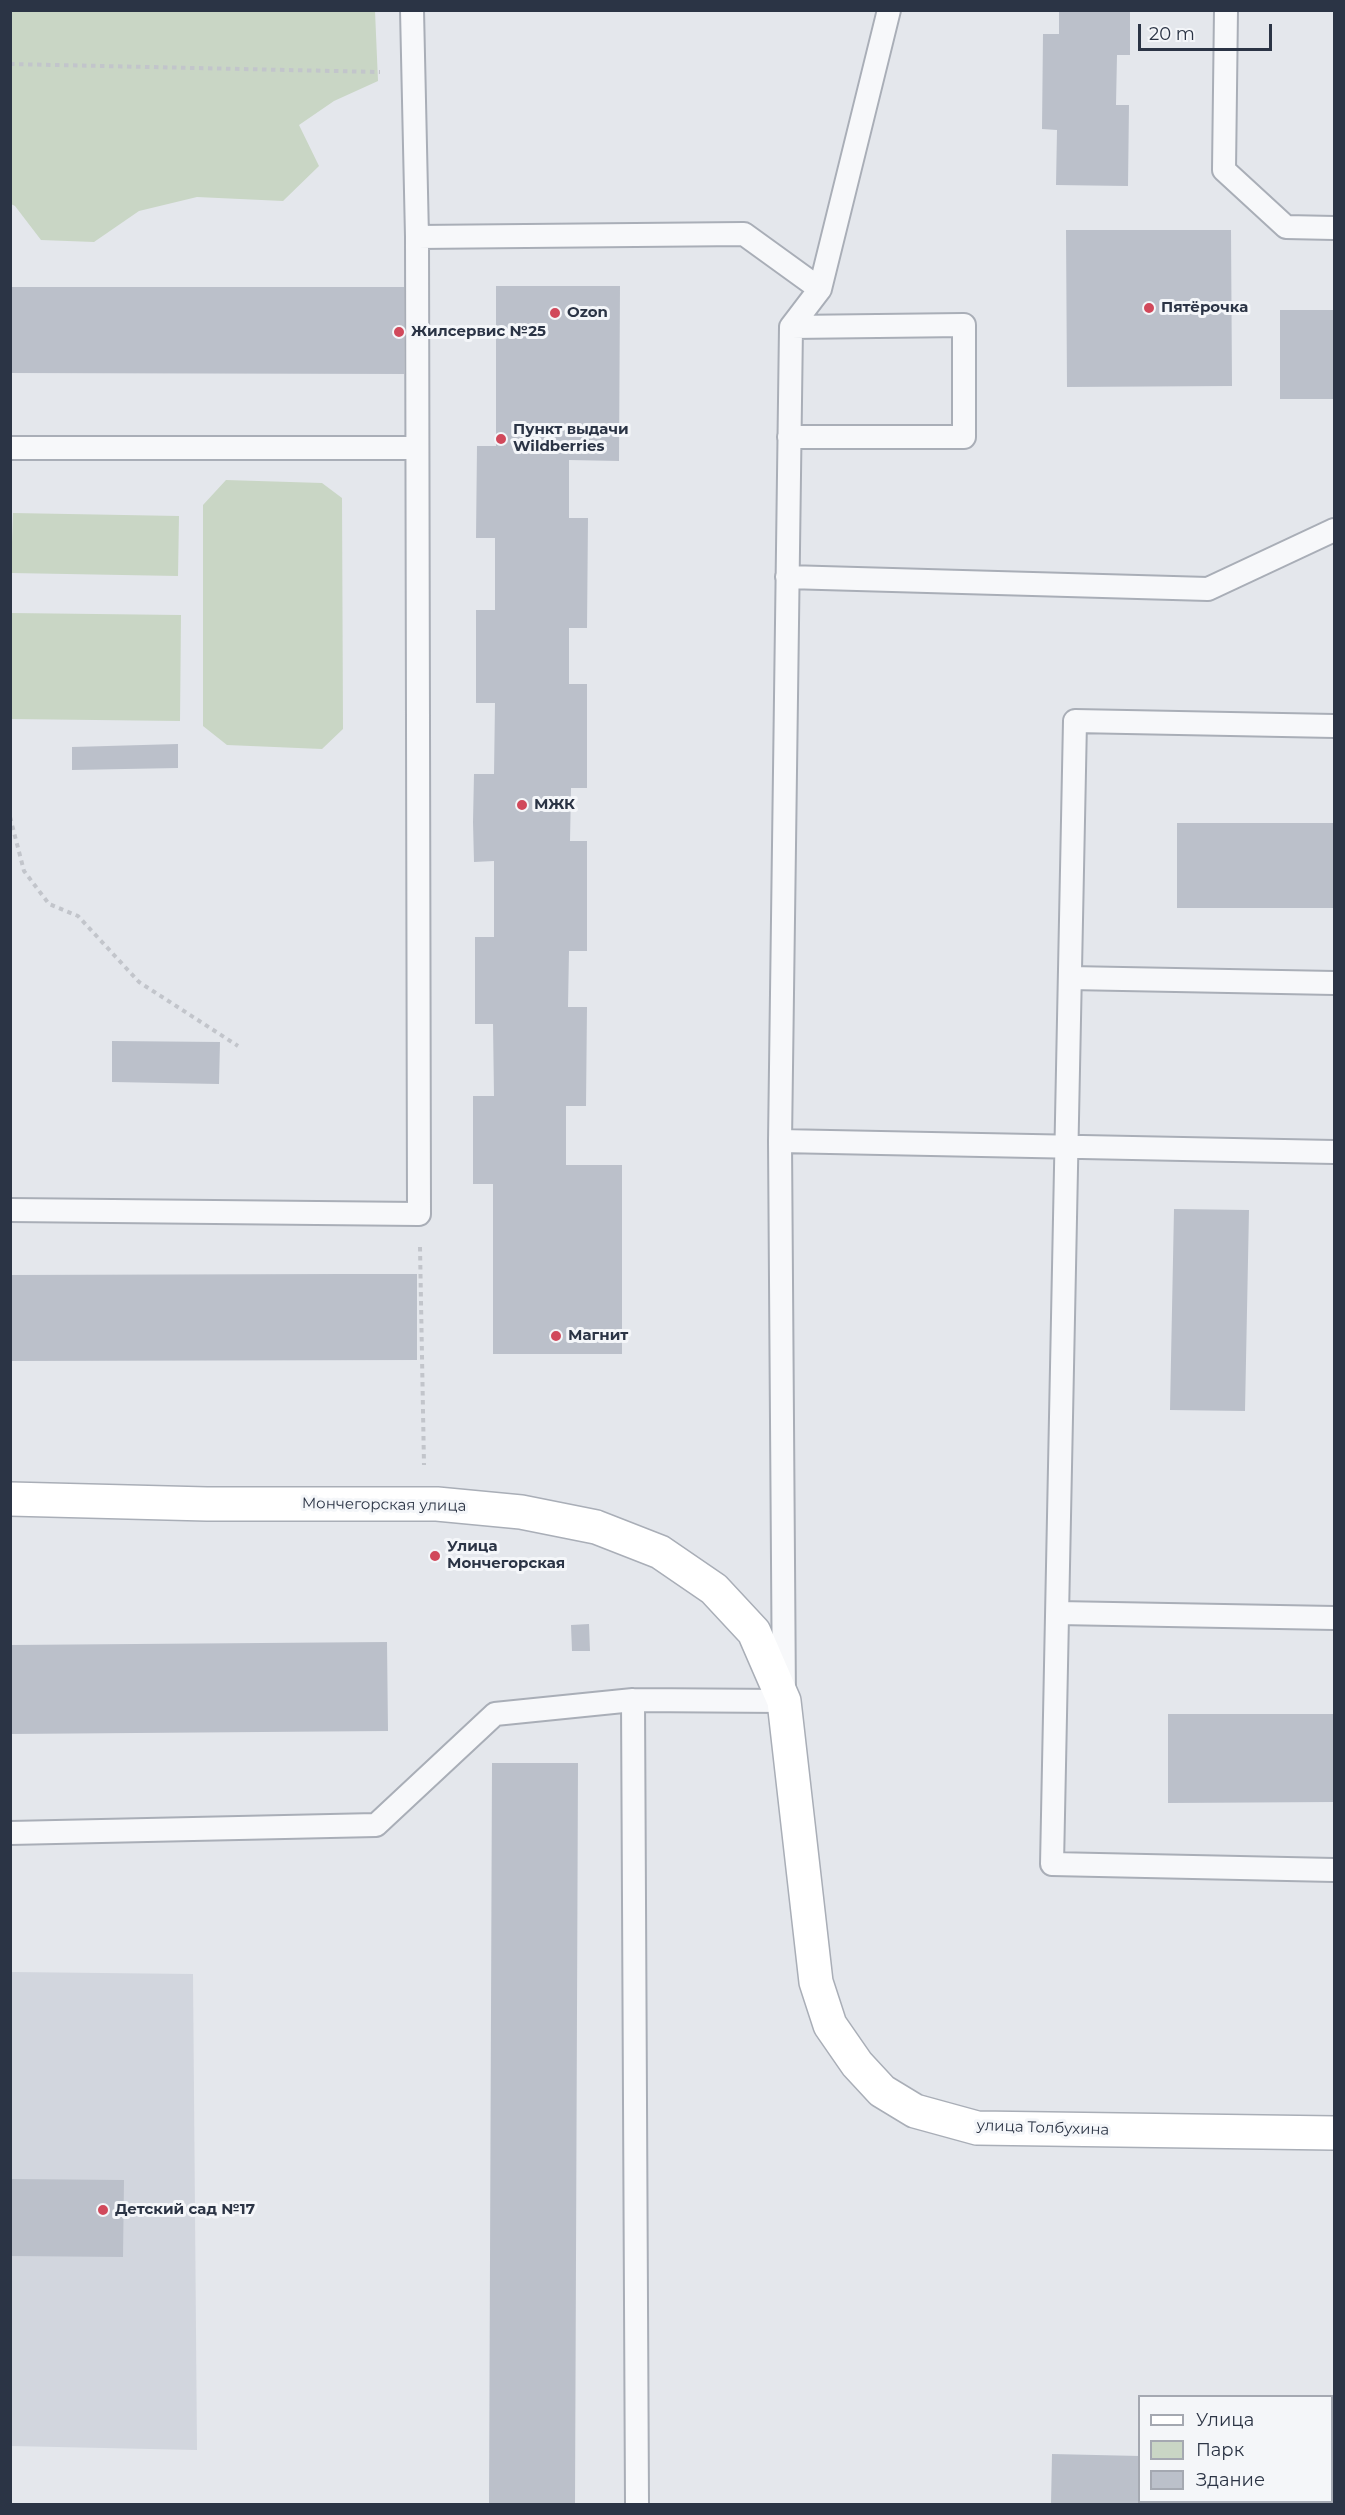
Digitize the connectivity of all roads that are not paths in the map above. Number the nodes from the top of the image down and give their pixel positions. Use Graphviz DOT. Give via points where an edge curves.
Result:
graph roads {
  1 [pos="412,10"];
  2 [pos="889,10"];
  3 [pos="1226,10"];
  4 [pos="1335,228"];
  5 [pos="417,237"];
  6 [pos="820,289"];
  7 [pos="791,327"];
  8 [pos="789,437"];
  9 [pos="10,448"];
  10 [pos="417,448"];
  11 [pos="1335,530"];
  12 [pos="787,577"];
  13 [pos="1335,726"];
  14 [pos="1070,978"];
  15 [pos="1335,983"];
  16 [pos="780,1141"];
  17 [pos="1067,1147"];
  18 [pos="1335,1152"];
  19 [pos="10,1210"];
  20 [pos="10,1500"];
  21 [pos="1058,1613"];
  22 [pos="1335,1618"];
  23 [pos="633,1700"];
  24 [pos="784,1701"];
  25 [pos="10,1833"];
  26 [pos="1335,1870"];
  27 [pos="1335,2133"];
  28 [pos="637,2505"];
  1 -- 5 [label="lane"];
  2 -- 6 [label="lane"];
  3 -- 4 [label="lane" via="1224,170 1286,227"];
  5 -- 6 [label="lane" via="744,234"];
  5 -- 10 [label="lane"];
  6 -- 7 [label="lane"];
  7 -- 8 [label="lane"];
  7 -- 8 [label="lane" via="964,325 964,437"];
  8 -- 12 [label="lane"];
  9 -- 10 [label="lane"];
  10 -- 19 [label="lane" via="419,1214"];
  11 -- 12 [label="lane" via="1208,589"];
  12 -- 16 [label="lane"];
  13 -- 14 [label="lane" via="1075,721"];
  14 -- 15 [label="lane"];
  14 -- 17 [label="lane"];
  16 -- 17 [label="lane"];
  16 -- 24 [label="lane"];
  17 -- 18 [label="lane"];
  17 -- 21 [label="lane"];
  20 -- 24 [label="street, Мончегорская улица" via="437,1504 521,1512 596,1527 660,1552 714,1589 754,1632"];
  21 -- 22 [label="lane"];
  21 -- 26 [label="lane" via="1052,1864"];
  23 -- 24 [label="lane"];
  23 -- 25 [label="lane" via="495,1714 376,1825"];
  23 -- 28 [label="lane"];
  24 -- 27 [label="street, улица Толбухина" via="816,1982 830,2025 882,2091 915,2111 977,2128"];
}
